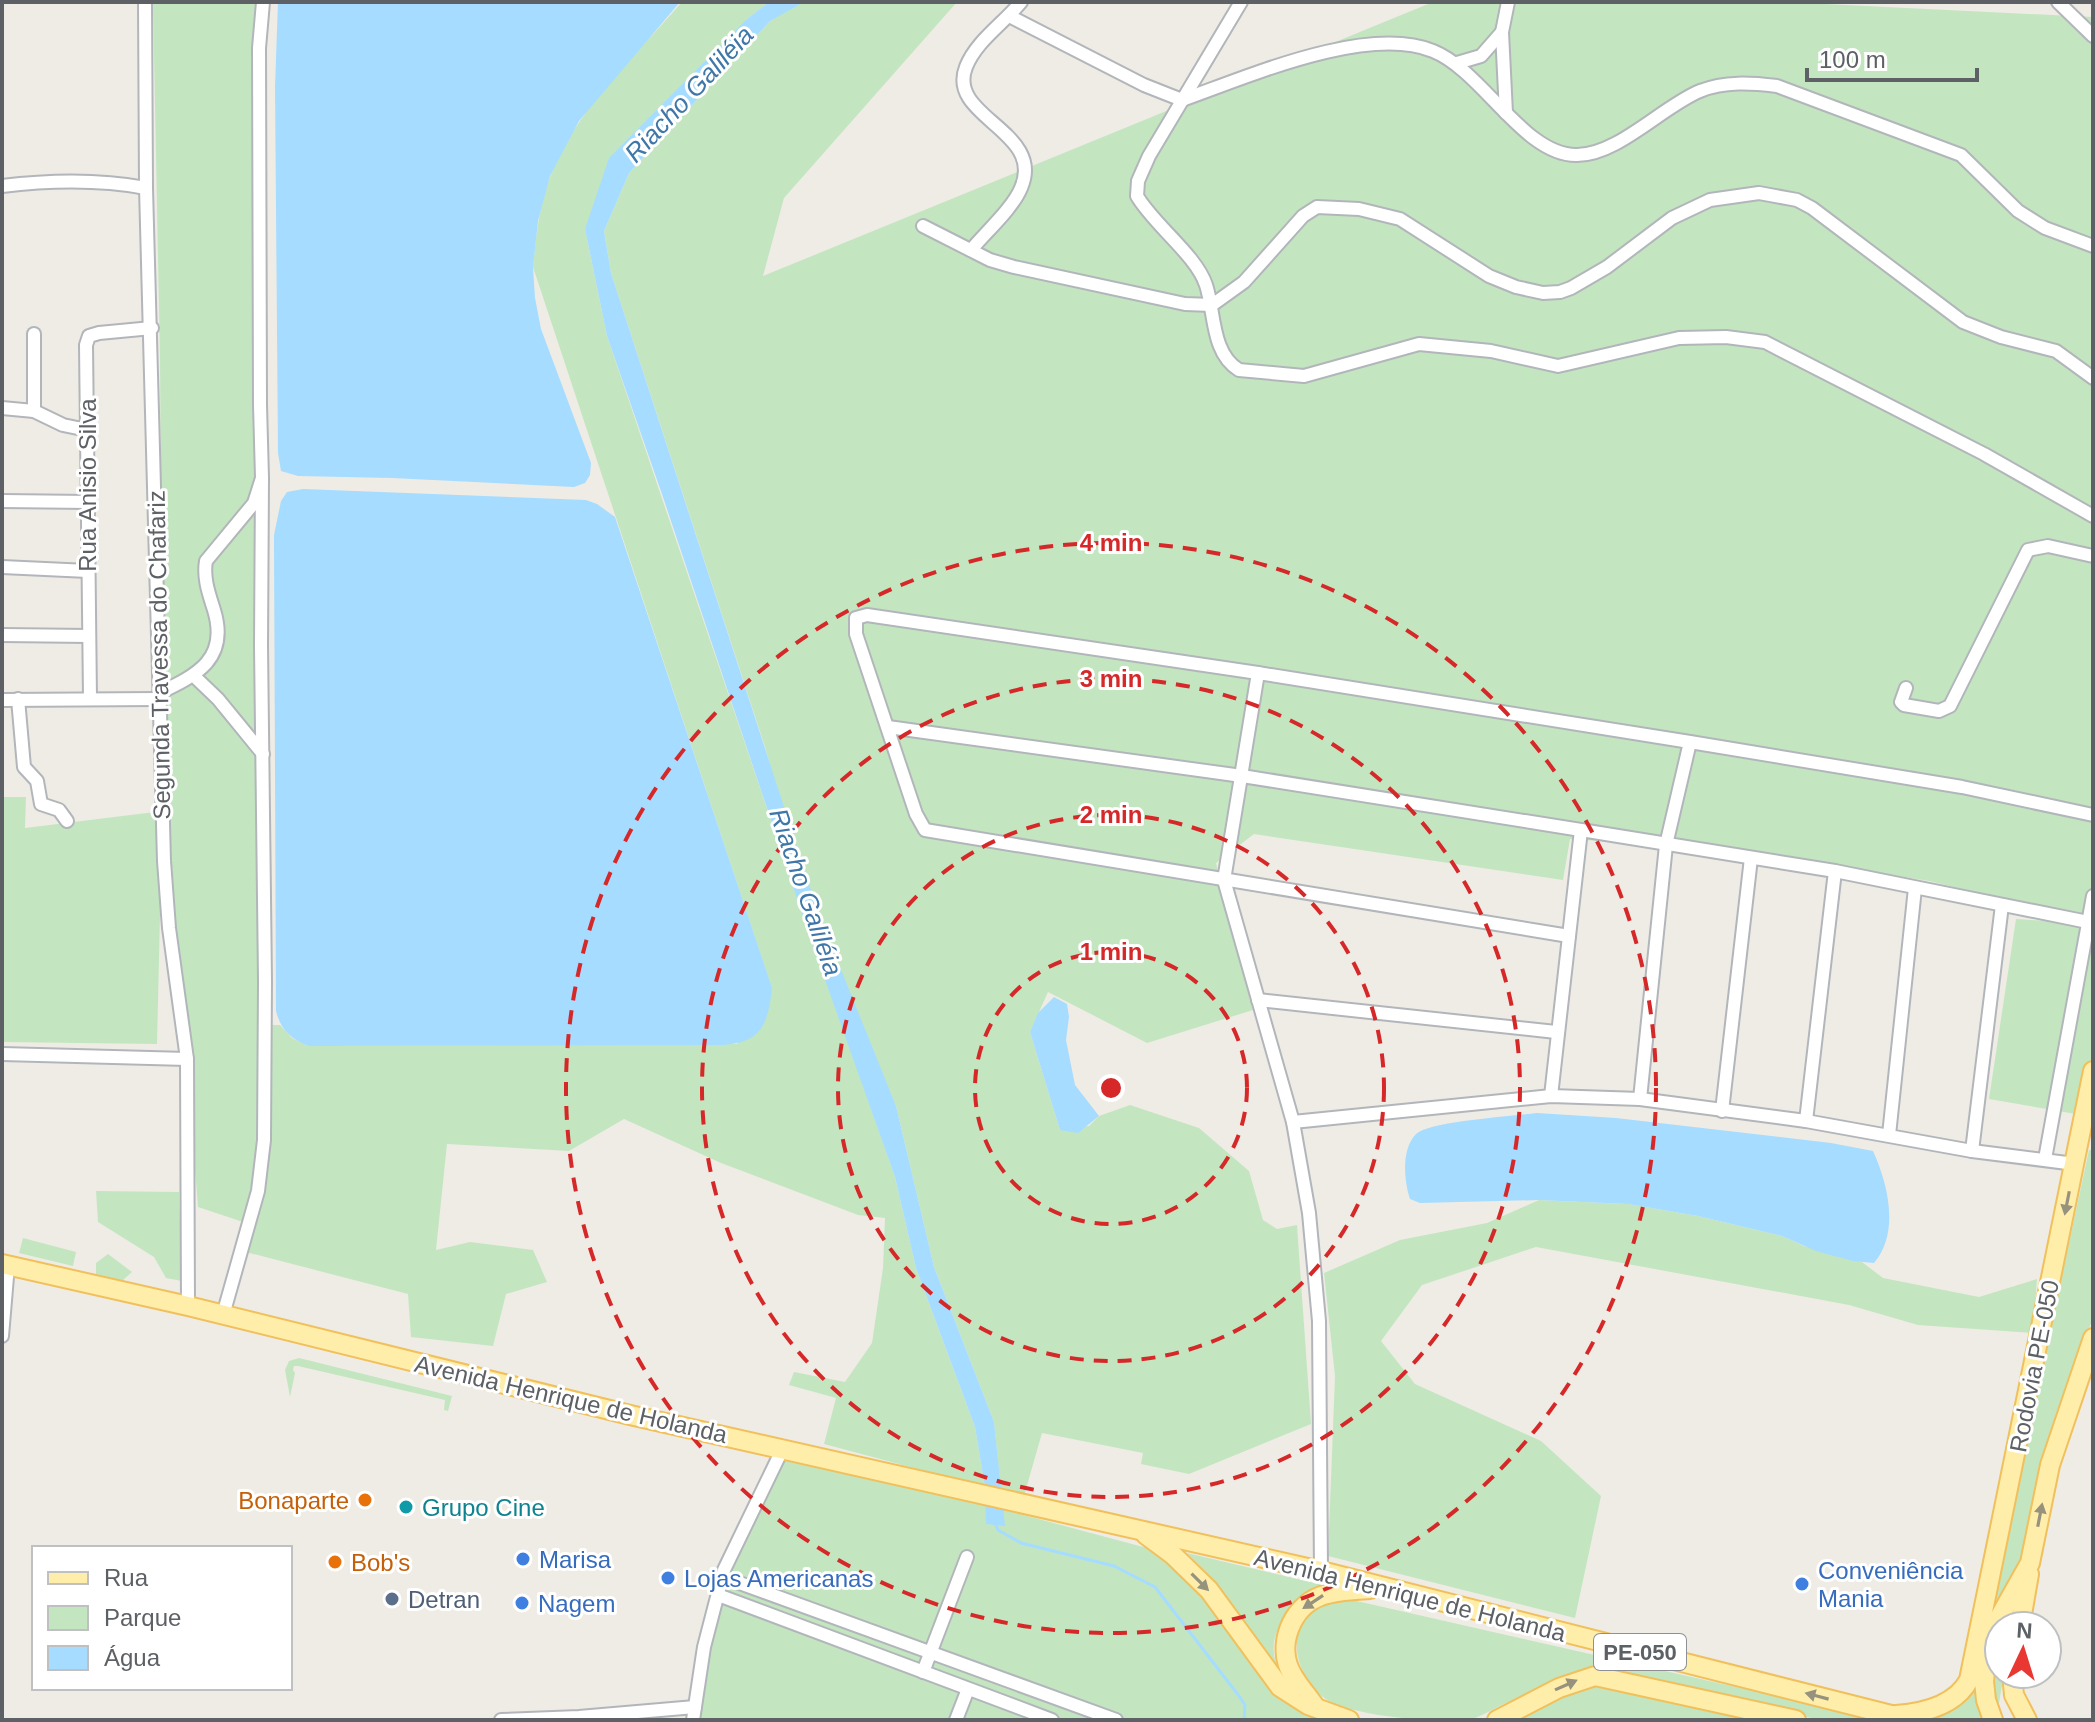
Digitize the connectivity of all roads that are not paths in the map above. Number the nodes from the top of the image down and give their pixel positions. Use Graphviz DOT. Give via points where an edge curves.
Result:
graph roads {
  1 [pos="145,2"];
  2 [pos="263,2"];
  3 [pos="1021,2"];
  4 [pos="1241,2"];
  5 [pos="1508,2"];
  6 [pos="2058,2"];
  7 [pos="1009,16"];
  8 [pos="1502,32"];
  9 [pos="2093,36"];
  10 [pos="1457,63"];
  11 [pos="1182,100"];
  12 [pos="1506,113"];
  13 [pos="2,186"];
  14 [pos="146,188"];
  15 [pos="923,226"];
  16 [pos="2093,246"];
  17 [pos="971,250"];
  18 [pos="1212,305"];
  19 [pos="152,328"];
  20 [pos="34,334"];
  21 [pos="2093,378"];
  22 [pos="2,408"];
  23 [pos="34,411"];
  24 [pos="87,430"];
  25 [pos="262,478"];
  26 [pos="2,501"];
  27 [pos="89,502"];
  28 [pos="2093,516"];
  29 [pos="2093,556"];
  30 [pos="2,567"];
  31 [pos="88,571"];
  32 [pos="2,635"];
  33 [pos="89,636"];
  34 [pos="1258,673"];
  35 [pos="194,676"];
  36 [pos="1906,688"];
  37 [pos="159,696"];
  38 [pos="90,698"];
  39 [pos="18,699"];
  40 [pos="2,700"];
  41 [pos="888,727"];
  42 [pos="1690,742"];
  43 [pos="264,754"];
  44 [pos="1242,776"];
  45 [pos="2093,815"];
  46 [pos="67,821"];
  47 [pos="1581,830"];
  48 [pos="1666,845"];
  49 [pos="1751,858"];
  50 [pos="1835,871"];
  51 [pos="1224,880"];
  52 [pos="1915,888"];
  53 [pos="2093,896"];
  54 [pos="2002,905"];
  55 [pos="2088,922"];
  56 [pos="1569,936"];
  57 [pos="1258,1000"];
  58 [pos="1556,1032"];
  59 [pos="2,1054"];
  60 [pos="187,1059"];
  61 [pos="2093,1071"];
  62 [pos="1551,1096"];
  63 [pos="1640,1099"];
  64 [pos="1722,1111"];
  65 [pos="1806,1121"];
  66 [pos="1293,1122"];
  67 [pos="1889,1135"];
  68 [pos="2093,1137"];
  69 [pos="1972,1151"];
  70 [pos="2076,1158"];
  71 [pos="2045,1159"];
  72 [pos="5,1264"];
  73 [pos="188,1306"];
  74 [pos="223,1315"];
  75 [pos="2,1336"];
  76 [pos="2093,1338"];
  77 [pos="783,1448"];
  78 [pos="1142,1531"];
  79 [pos="967,1557"];
  80 [pos="2030,1563"];
  81 [pos="1321,1571"];
  82 [pos="723,1577"];
  83 [pos="1388,1589"];
  84 [pos="718,1595"];
  85 [pos="2023,1610"];
  86 [pos="833,1617"];
  87 [pos="828,1636"];
  88 [pos="931,1653"];
  89 [pos="923,1672"];
  90 [pos="968,1689"];
  91 [pos="2014,1690"];
  92 [pos="1319,1710"];
  93 [pos="694,1713"];
  94 [pos="579,1718"];
  95 [pos="1902,1718"];
  96 [pos="501,1720"];
  97 [pos="956,1720"];
  98 [pos="1052,1720"];
  99 [pos="1116,1720"];
  100 [pos="1349,1720"];
  101 [pos="1497,1720"];
  102 [pos="1796,1720"];
  103 [pos="1993,1720"];
  104 [pos="2027,1720"];
  1 -- 14 [label="street, Segunda Travessa do Chafariz"];
  2 -- 25 [label="street"];
  3 -- 7 [label="street"];
  4 -- 11 [label="street"];
  5 -- 8 [label="street"];
  6 -- 9 [label="street"];
  7 -- 11 [label="street"];
  7 -- 17 [label="street" via="980,44 963,80 966,95 1020,149 1026,175 1020,192"];
  8 -- 10 [label="street" via="1481,56"];
  8 -- 12 [label="street"];
  10 -- 11 [label="street" via="1410,44 1361,46 1285,64"];
  10 -- 12 [label="street"];
  11 -- 18 [label="street" via="1149,156 1137,196 1203,277"];
  12 -- 16 [label="street" via="1544,146 1580,156 1628,136 1698,92 1719,85 1777,86 1961,155 2018,211"];
  13 -- 14 [label="street" via="76,180"];
  14 -- 19 [label="street, Segunda Travessa do Chafariz"];
  15 -- 17 [label="street"];
  17 -- 18 [label="street" via="1029,271"];
  18 -- 21 [label="street" via="1244,282 1317,207 1359,209 1400,219 1489,276 1543,293 1571,288 1693,206 1759,193 1812,208 1963,322 2056,351"];
  18 -- 28 [label="street" via="1213,326 1232,367 1262,374 1304,376 1419,344 1491,351 1558,366 1679,338 1765,342"];
  19 -- 24 [label="street, Rua Anisio Silva" via="88,338"];
  19 -- 37 [label="street, Segunda Travessa do Chafariz"];
  20 -- 23 [label="street"];
  22 -- 23 [label="street"];
  23 -- 24 [label="street"];
  24 -- 27 [label="street, Rua Anisio Silva"];
  25 -- 35 [label="street" via="254,503 206,561 218,633 213,657"];
  25 -- 43 [label="street"];
  26 -- 27 [label="street"];
  27 -- 31 [label="street, Rua Anisio Silva"];
  29 -- 36 [label="street" via="2048,546 2028,550 1950,706 1939,711 1904,705"];
  30 -- 31 [label="street"];
  31 -- 33 [label="street, Rua Anisio Silva"];
  32 -- 33 [label="street"];
  33 -- 38 [label="street, Rua Anisio Silva"];
  34 -- 41 [label="street" via="860,615 856,634"];
  34 -- 42 [label="street"];
  34 -- 44 [label="street"];
  35 -- 37 [label="street"];
  35 -- 43 [label="street"];
  37 -- 38 [label="street"];
  37 -- 60 [label="street, Segunda Travessa do Chafariz" via="169,928"];
  38 -- 39 [label="street"];
  39 -- 40 [label="street"];
  39 -- 46 [label="street" via="26,770 37,781 40,802 61,811"];
  41 -- 44 [label="street"];
  41 -- 51 [label="street" via="925,830"];
  42 -- 45 [label="street" via="1962,787"];
  42 -- 48 [label="street"];
  43 -- 74 [label="street" via="264,1140 258,1191"];
  44 -- 47 [label="street"];
  44 -- 51 [label="street"];
  47 -- 48 [label="street"];
  47 -- 56 [label="street"];
  48 -- 49 [label="street"];
  48 -- 63 [label="street"];
  49 -- 50 [label="street"];
  49 -- 64 [label="street"];
  50 -- 52 [label="street"];
  50 -- 65 [label="street"];
  51 -- 56 [label="street"];
  51 -- 57 [label="street"];
  52 -- 54 [label="street"];
  52 -- 67 [label="street"];
  53 -- 55 [label="street"];
  54 -- 55 [label="street"];
  54 -- 69 [label="street"];
  55 -- 71 [label="street"];
  56 -- 58 [label="street"];
  57 -- 58 [label="street"];
  57 -- 66 [label="street"];
  58 -- 62 [label="street"];
  59 -- 60 [label="street"];
  60 -- 73 [label="street, Segunda Travessa do Chafariz"];
  61 -- 70 [label="main road, Rodovia PE-050 / PE-050"];
  62 -- 63 [label="street"];
  62 -- 66 [label="street"];
  63 -- 64 [label="street"];
  64 -- 65 [label="street"];
  65 -- 67 [label="street"];
  66 -- 81 [label="street" via="1309,1213 1319,1321"];
  67 -- 69 [label="street"];
  68 -- 70 [label="main road"];
  69 -- 71 [label="street"];
  70 -- 71 [label="street"];
  70 -- 95 [label="main road, Rodovia PE-050 / PE-050, one-way" via="1969,1680 1959,1695"];
  72 -- 73 [label="main road, Avenida Henrique de Holanda"];
  72 -- 75 [label="street"];
  73 -- 74 [label="main road, Avenida Henrique de Holanda"];
  74 -- 77 [label="main road, Avenida Henrique de Holanda"];
  80 -- 76 [label="main road, Rodovia PE-050, one-way" via="2050,1465"];
  77 -- 78 [label="main road, Avenida Henrique de Holanda"];
  77 -- 82 [label="street"];
  78 -- 81 [label="main road, Avenida Henrique de Holanda"];
  78 -- 92 [label="main road, Avenida Henrique de Holanda, one-way" via="1209,1590 1280,1687"];
  79 -- 88 [label="street"];
  80 -- 85 [label="main road"];
  80 -- 103 [label="main road, Rodovia PE-050" via="1988,1646 1984,1681"];
  81 -- 83 [label="main road, Avenida Henrique de Holanda"];
  82 -- 84 [label="street"];
  82 -- 86 [label="street"];
  83 -- 92 [label="main road, one-way" via="1320,1596 1293,1620 1285,1648 1290,1672"];
  95 -- 83 [label="main road, Avenida Henrique de Holanda / PE-050, one-way"];
  84 -- 87 [label="street"];
  84 -- 93 [label="street"];
  86 -- 87 [label="street"];
  86 -- 88 [label="street"];
  87 -- 89 [label="street"];
  88 -- 89 [label="street"];
  88 -- 99 [label="street"];
  89 -- 90 [label="street"];
  90 -- 97 [label="street"];
  90 -- 98 [label="street"];
  91 -- 104 [label="main road"];
  92 -- 100 [label="main road, Avenida Henrique de Holanda"];
  93 -- 94 [label="street"];
  94 -- 96 [label="street"];
  101 -- 102 [label="main road, Avenida Henrique de Holanda / PE-050, one-way" via="1595,1676"];
}
